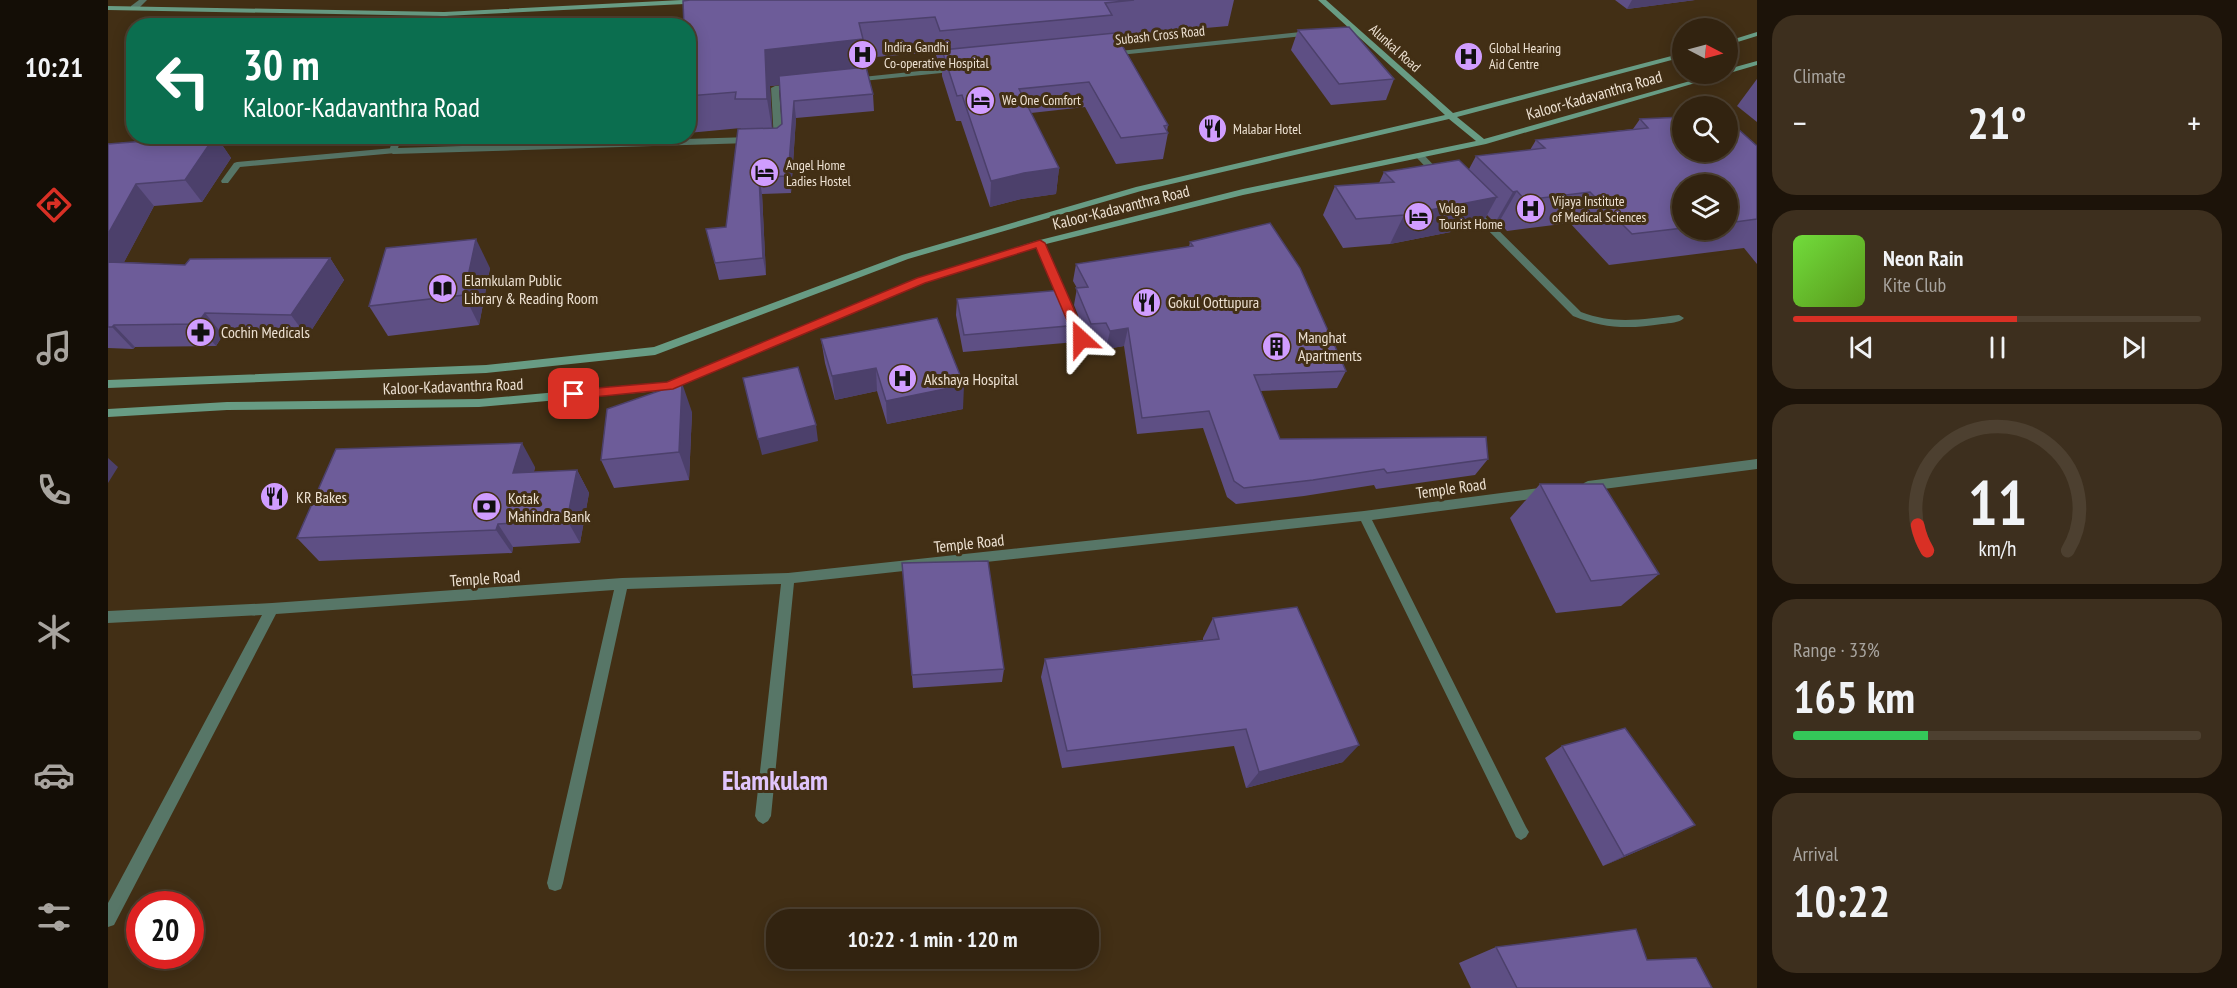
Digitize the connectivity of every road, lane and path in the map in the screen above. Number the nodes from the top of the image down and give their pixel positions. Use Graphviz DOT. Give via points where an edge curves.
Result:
graph roads {
  1 [pos="143,0"];
  2 [pos="725,0"];
  3 [pos="1322,0"];
  4 [pos="108,8"];
  5 [pos="134,8"];
  6 [pos="444,14"];
  7 [pos="443,18"];
  8 [pos="703,22"];
  9 [pos="696,23"];
  10 [pos="1353,29"];
  11 [pos="1342,30"];
  12 [pos="1318,32"];
  13 [pos="1757,34"];
  14 [pos="1738,40"];
  15 [pos="1096,55"];
  16 [pos="1672,58"];
  17 [pos="1757,63"];
  18 [pos="965,68"];
  19 [pos="1738,69"];
  20 [pos="847,81"];
  21 [pos="1687,84"];
  22 [pos="799,85"];
  23 [pos="1451,116"];
  24 [pos="756,140"];
  25 [pos="767,140"];
  26 [pos="696,142"];
  27 [pos="1483,142"];
  28 [pos="395,144"];
  29 [pos="624,144"];
  30 [pos="393,151"];
  31 [pos="1420,156"];
  32 [pos="225,181"];
  33 [pos="1444,181"];
  34 [pos="1461,198"];
  35 [pos="1040,243"];
  36 [pos="1679,318"];
  37 [pos="1081,339"];
  38 [pos="108,384"];
  39 [pos="108,413"];
  40 [pos="1757,464"];
  41 [pos="1364,516"];
  42 [pos="788,578"];
  43 [pos="622,584"];
  44 [pos="272,609"];
  45 [pos="108,617"];
  46 [pos="763,816"];
  47 [pos="1521,832"];
  48 [pos="555,883"];
  49 [pos="108,919"];
  1 -- 5 [label="street"];
  2 -- 6 [label="main road"];
  3 -- 10 [label="main road, Alunkal Road"];
  4 -- 5 [label="main road"];
  5 -- 6 [label="main road"];
  6 -- 7 [label="street"];
  8 -- 9 [label="street"];
  10 -- 11 [label="street"];
  10 -- 23 [label="main road, Alunkal Road"];
  12 -- 15 [label="street, Subash Cross Road"];
  13 -- 14 [label="main road"];
  16 -- 23 [label="main road, Kaloor-Kadavanthra Road"];
  17 -- 19 [label="main road"];
  18 -- 20 [label="street"];
  21 -- 27 [label="main road, Kaloor-Kadavanthra Road"];
  22 -- 25 [label="street" via="775,88 779,139"];
  23 -- 27 [label="main road, Alunkal Road"];
  23 -- 38 [label="main road, Kaloor-Kadavanthra Road" via="1139,189 905,257 655,351 486,369"];
  24 -- 26 [label="street"];
  27 -- 31 [label="main road, Kaloor-Kadavanthra Road"];
  28 -- 30 [label="street"];
  29 -- 30 [label="street"];
  30 -- 32 [label="street" via="237,165"];
  31 -- 33 [label="street"];
  31 -- 35 [label="main road, Kaloor-Kadavanthra Road" via="1243,192"];
  34 -- 36 [label="street" via="1577,314 1615,327"];
  35 -- 37 [label="street"];
  35 -- 39 [label="main road, Kaloor-Kadavanthra Road" via="921,280 669,386 479,403 227,406"];
  40 -- 41 [label="street, Temple Road"];
  41 -- 42 [label="street, Temple Road"];
  41 -- 47 [label="street"];
  42 -- 43 [label="street, Temple Road"];
  42 -- 46 [label="street"];
  43 -- 44 [label="street, Temple Road"];
  43 -- 48 [label="street"];
  44 -- 45 [label="street, Temple Road"];
  44 -- 49 [label="street"];
}
